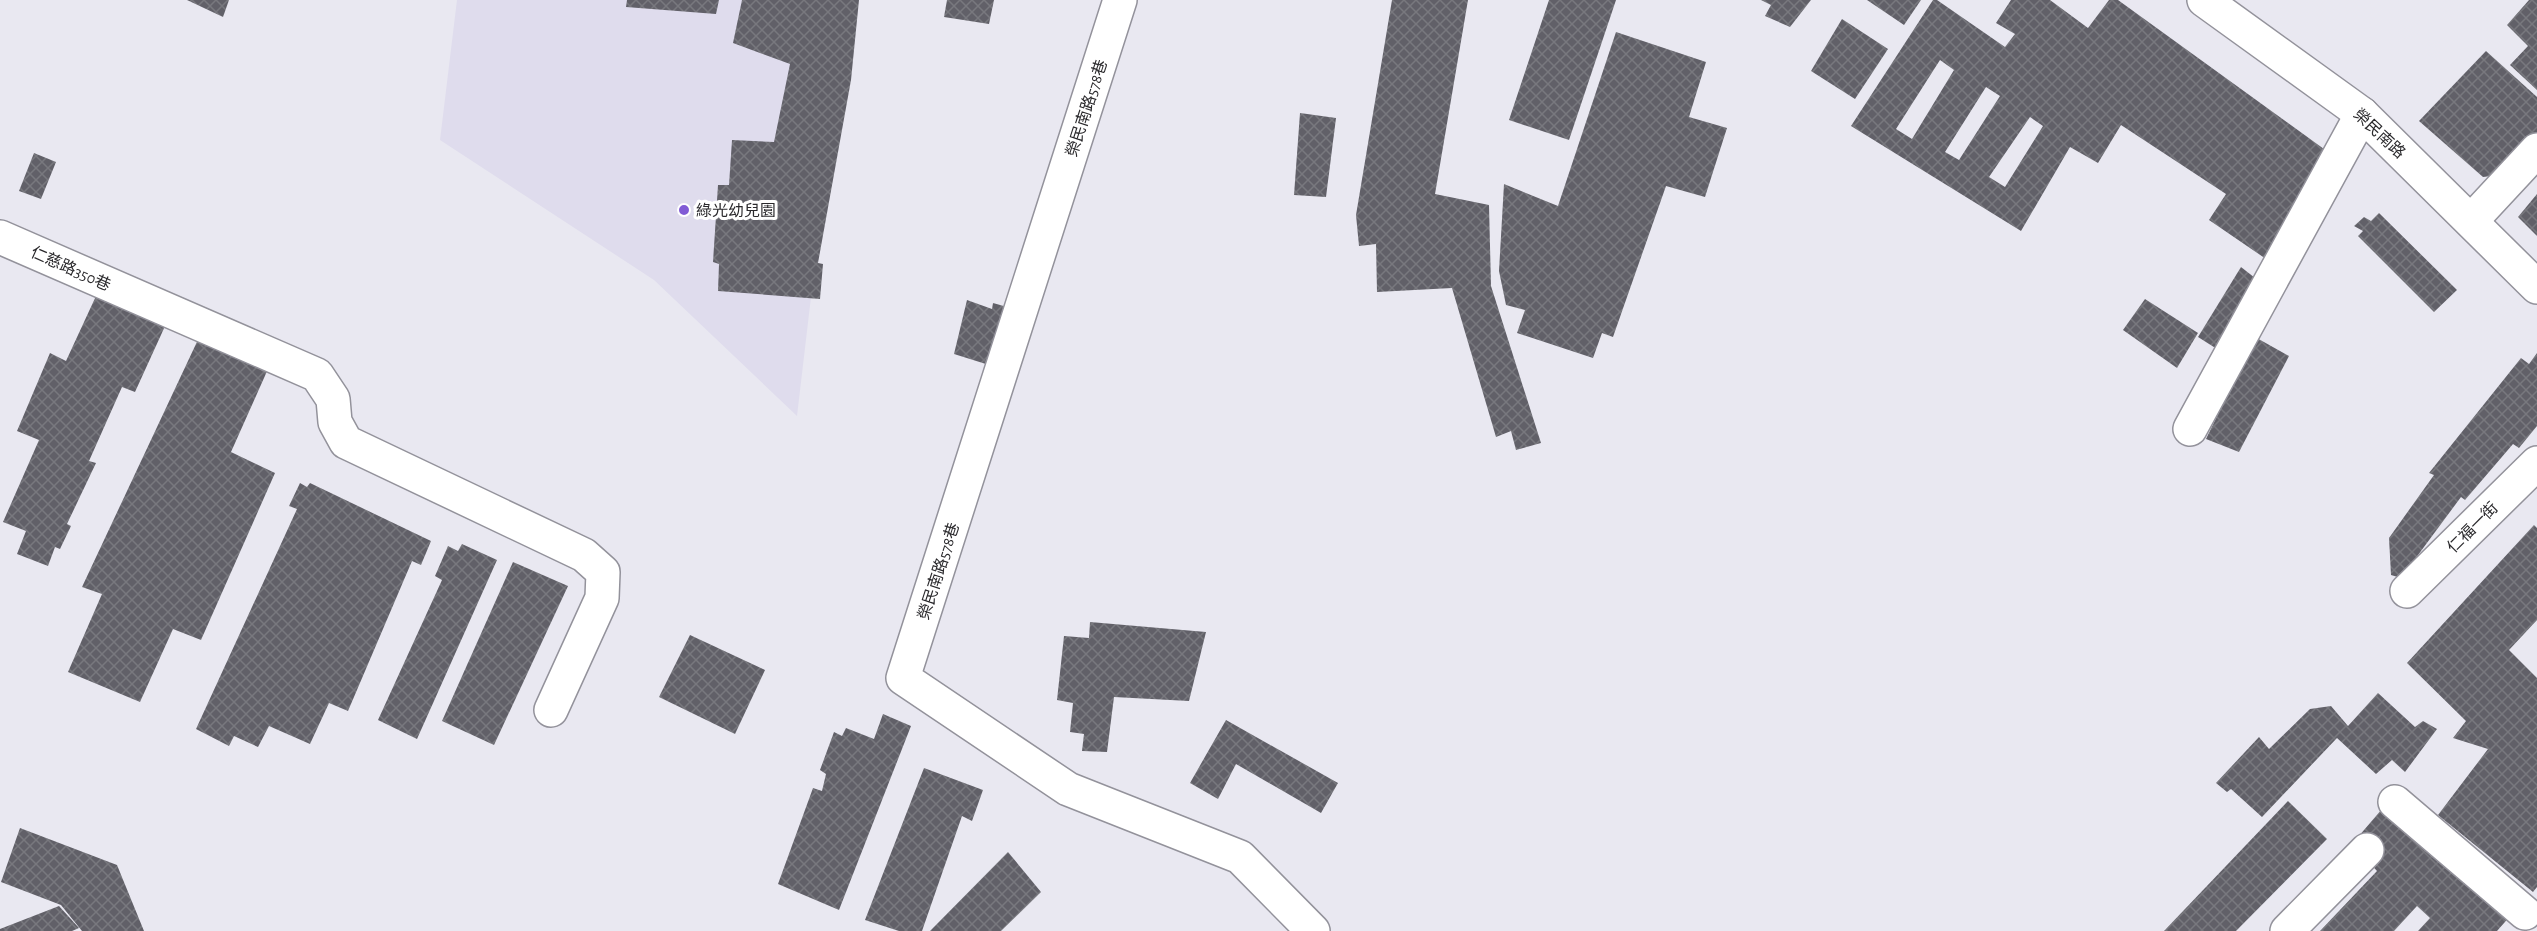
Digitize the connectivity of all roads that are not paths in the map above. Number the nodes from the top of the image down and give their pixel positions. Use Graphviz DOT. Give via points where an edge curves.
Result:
graph roads {
  1 [pos="1120,0"];
  2 [pos="2204,0"];
  3 [pos="2362,114"];
  4 [pos="2537,150"];
  5 [pos="2471,221"];
  6 [pos="0,237"];
  7 [pos="2537,287"];
  8 [pos="2190,429"];
  9 [pos="2537,463"];
  10 [pos="2407,591"];
  11 [pos="551,710"];
  12 [pos="2396,802"];
  13 [pos="2367,850"];
  14 [pos="2524,914"];
  15 [pos="1312,931"];
  16 [pos="2287,931"];
  1 -- 15 [label="street, 榮民南路578巷" via="903,678 1068,789 1240,856"];
  2 -- 3 [label="street, 榮民南路"];
  3 -- 5 [label="street, 榮民南路"];
  3 -- 8 [label="street"];
  4 -- 5 [label="street"];
  5 -- 7 [label="street, 榮民南路"];
  6 -- 11 [label="street, 仁慈路350巷" via="317,375 333,399 335,422 346,442 584,555 603,572 602,598"];
  9 -- 10 [label="street, 仁福一街"];
  12 -- 14 [label="street"];
  13 -- 16 [label="street"];
}
